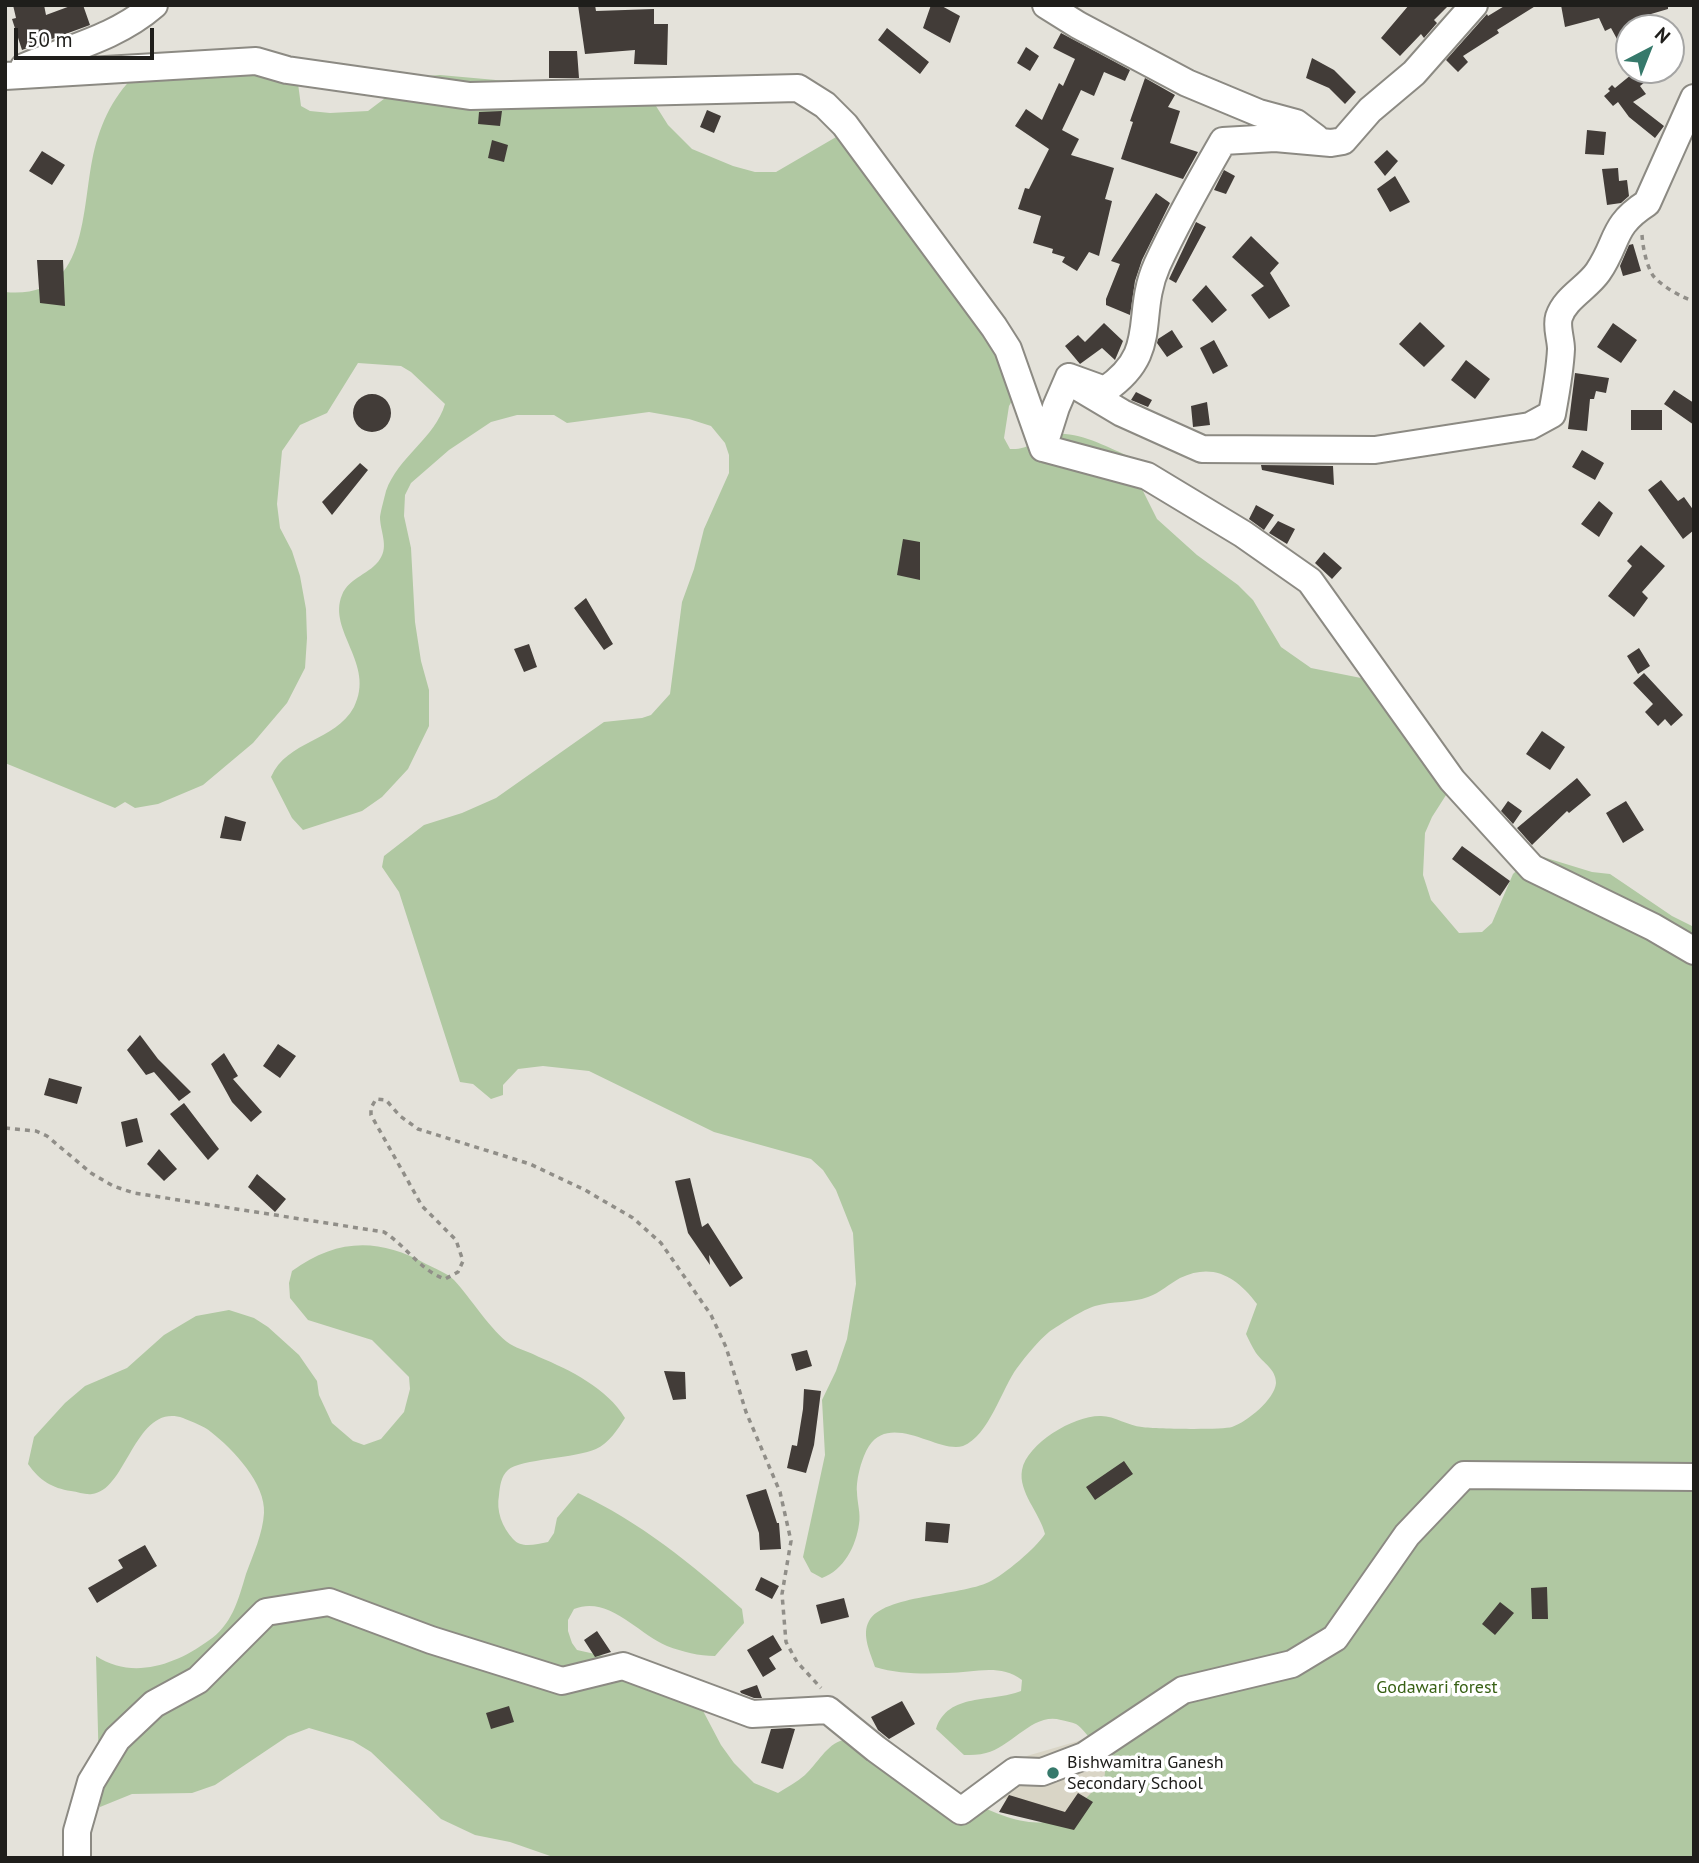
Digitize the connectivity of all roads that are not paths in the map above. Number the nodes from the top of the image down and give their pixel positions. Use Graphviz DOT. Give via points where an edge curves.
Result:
graph roads {
  1 [pos="154,5"];
  2 [pos="1046,5"];
  3 [pos="1474,5"];
  4 [pos="5,76"];
  5 [pos="1694,98"];
  6 [pos="1323,143"];
  7 [pos="1069,377"];
  8 [pos="1043,448"];
  9 [pos="1694,951"];
  10 [pos="1694,1477"];
  11 [pos="77,1858"];
  1 -- 4 [label="street" via="135,21 79,48"];
  2 -- 6 [label="street" via="1187,83 1296,123"];
  3 -- 6 [label="street" via="1414,73 1370,110 1343,141"];
  4 -- 8 [label="street" via="256,61 287,70 470,96 798,88 845,125 1001,338"];
  5 -- 7 [label="street" via="1647,203 1618,229 1597,273 1563,308 1558,320 1561,345 1552,414 1531,426 1375,450 1202,449 1122,413"];
  6 -- 7 [label="street" via="1275,138 1223,141 1157,266 1135,362 1105,390"];
  7 -- 8 [label="street"];
  8 -- 9 [label="street" via="1147,476 1310,581 1452,780 1532,868"];
  10 -- 11 [label="street" via="1464,1475 1407,1535 1335,1638 1292,1664 1183,1690 1084,1755 1042,1772 1016,1771 961,1811 828,1710 752,1714 623,1666 562,1681 329,1602 266,1612 198,1680 154,1704 117,1739 91,1782 77,1831"];
}
